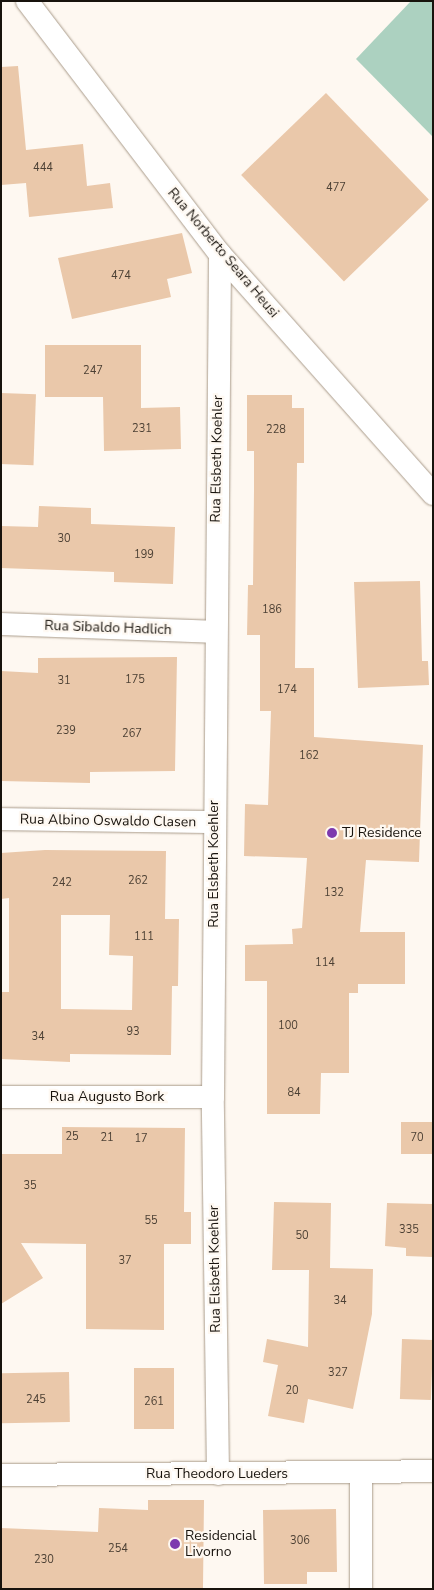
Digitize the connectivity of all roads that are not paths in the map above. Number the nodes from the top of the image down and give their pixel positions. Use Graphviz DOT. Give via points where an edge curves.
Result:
graph roads {
  1 [pos="27,1"];
  2 [pos="220,254"];
  3 [pos="433,494"];
  4 [pos="1,624"];
  5 [pos="215,632"];
  6 [pos="1,820"];
  7 [pos="214,822"];
  8 [pos="1,1097"];
  9 [pos="213,1097"];
  10 [pos="433,1471"];
  11 [pos="218,1474"];
  12 [pos="361,1474"];
  13 [pos="1,1475"];
  14 [pos="361,1589"];
  1 -- 2 [label="street, Rua Norberto Seara Heusi"];
  2 -- 3 [label="street, Rua Norberto Seara Heusi"];
  2 -- 5 [label="street, Rua Elsbeth Koehler"];
  4 -- 5 [label="street, Rua Sibaldo Hadlich"];
  5 -- 7 [label="street, Rua Elsbeth Koehler"];
  6 -- 7 [label="street, Rua Albino Oswaldo Clasen"];
  7 -- 9 [label="street, Rua Elsbeth Koehler"];
  8 -- 9 [label="street, Rua Augusto Bork"];
  9 -- 11 [label="street, Rua Elsbeth Koehler"];
  10 -- 12 [label="street, Rua Theodoro Lueders"];
  11 -- 12 [label="street, Rua Theodoro Lueders"];
  11 -- 13 [label="street, Rua Theodoro Lueders"];
  12 -- 14 [label="street"];
}
